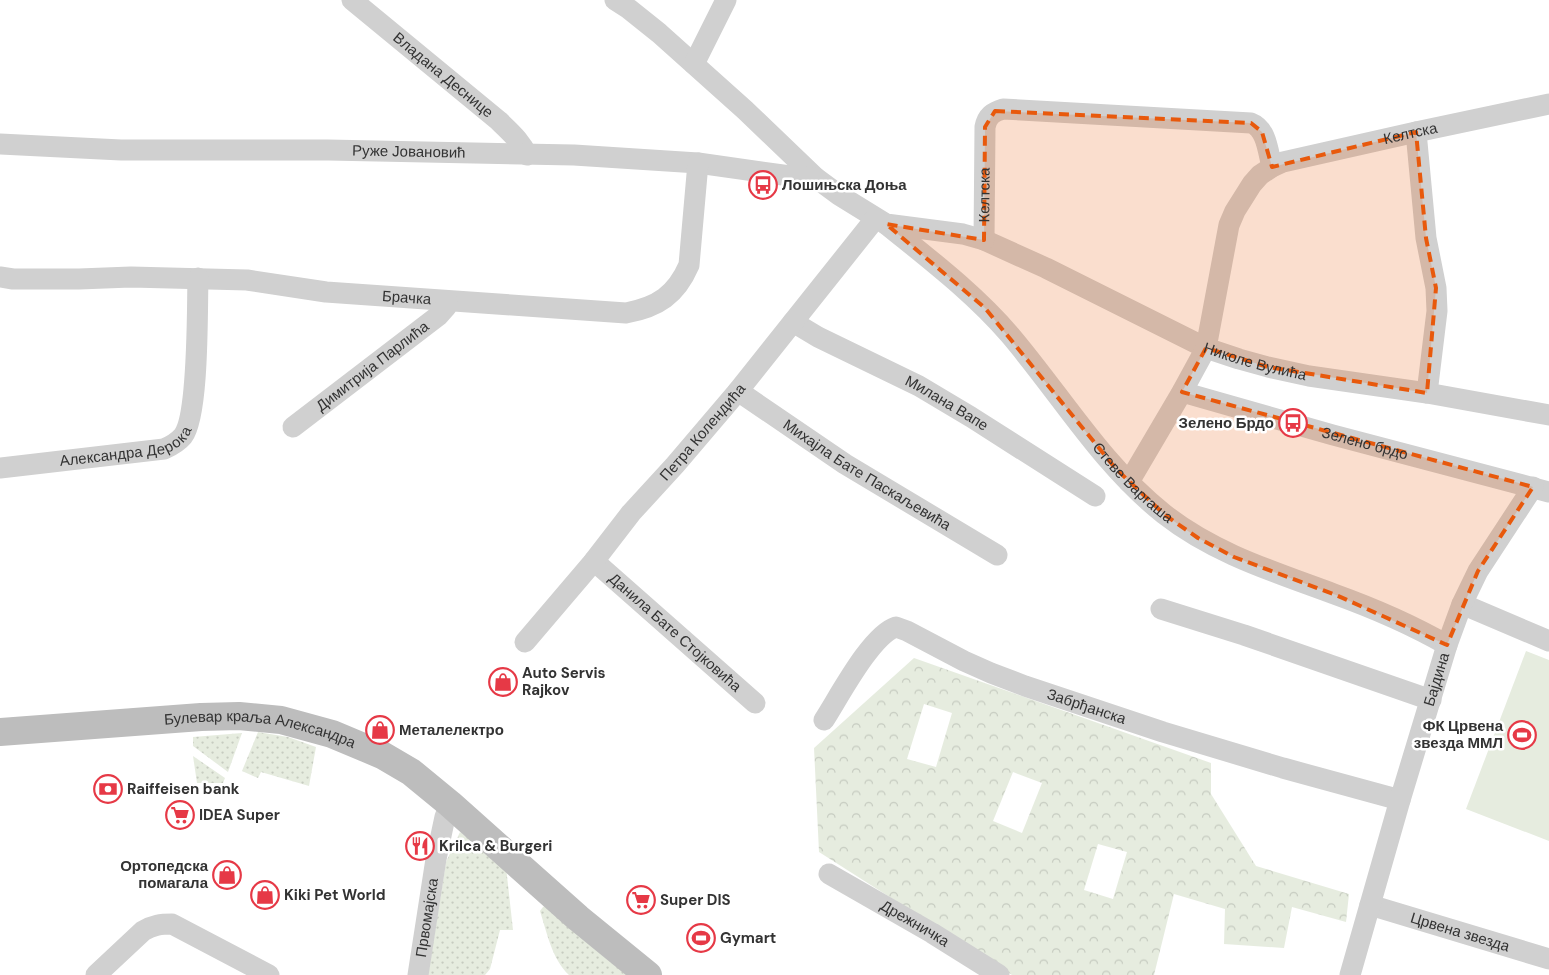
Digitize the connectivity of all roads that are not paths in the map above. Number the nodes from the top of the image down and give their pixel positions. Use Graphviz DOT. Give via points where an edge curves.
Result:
graph roads {
  1 [pos="352,0"];
  2 [pos="616,0"];
  3 [pos="726,0"];
  4 [pos="694,64"];
  5 [pos="1549,104"];
  6 [pos="1416,132"];
  7 [pos="0,144"];
  8 [pos="527,155"];
  9 [pos="698,162"];
  10 [pos="1272,167"];
  11 [pos="816,178"];
  12 [pos="881,222"];
  13 [pos="984,240"];
  14 [pos="0,277"];
  15 [pos="198,278"];
  16 [pos="446,301"];
  17 [pos="793,322"];
  18 [pos="1206,348"];
  19 [pos="738,391"];
  20 [pos="1182,392"];
  21 [pos="1427,393"];
  22 [pos="1549,415"];
  23 [pos="293,427"];
  24 [pos="0,468"];
  25 [pos="1129,482"];
  26 [pos="1541,490"];
  27 [pos="1095,496"];
  28 [pos="998,555"];
  29 [pos="594,561"];
  30 [pos="1462,604"];
  31 [pos="1161,609"];
  32 [pos="1549,641"];
  33 [pos="525,642"];
  34 [pos="1447,645"];
  35 [pos="1431,700"];
  36 [pos="755,703"];
  37 [pos="824,720"];
  38 [pos="0,732"];
  39 [pos="1400,800"];
  40 [pos="450,804"];
  41 [pos="829,874"];
  42 [pos="1370,905"];
  43 [pos="1549,959"];
  44 [pos="96,975"];
  45 [pos="269,975"];
  46 [pos="418,975"];
  47 [pos="648,975"];
  48 [pos="999,975"];
  49 [pos="1350,975"];
  1 -- 8 [label="street, Владана Деснице" via="499,121 518,139"];
  2 -- 4 [label="street"];
  3 -- 4 [label="street"];
  4 -- 11 [label="street, Келтска"];
  5 -- 6 [label="street, Келтска"];
  6 -- 10 [label="street, Келтска"];
  6 -- 21 [label="street" via="1437,311"];
  7 -- 8 [label="street, Руже Јовановић" via="121,150"];
  8 -- 9 [label="street, Руже Јовановић"];
  9 -- 11 [label="street, Руже Јовановић"];
  9 -- 16 [label="street, Брачка" via="689,265 679,285 662,301 626,313"];
  10 -- 13 [label="street, Келтска" via="1262,132 1251,123 995,111 986,121"];
  10 -- 18 [label="street, Келтска" via="1252,184 1229,225"];
  11 -- 12 [label="street, Келтска"];
  12 -- 13 [label="street, Келтска"];
  12 -- 17 [label="street, Петра Колендића"];
  12 -- 25 [label="street, Стеве Варгаша" via="986,308"];
  13 -- 18 [label="street, Николе Вулића"];
  14 -- 15 [label="street, Брачка"];
  15 -- 16 [label="street, Брачка" via="247,280 326,292"];
  15 -- 24 [label="street, Александра Дерока" via="191,413 180,440 164,449"];
  16 -- 23 [label="street, Димитрија Парлића" via="446,307 438,316"];
  17 -- 19 [label="street, Петра Колендића"];
  17 -- 27 [label="street, Милана Вапе" via="919,386"];
  18 -- 20 [label="street, Келтска"];
  18 -- 21 [label="street, Николе Вулића" via="1301,374"];
  19 -- 28 [label="street, Михајла Бате Паскаљевића" via="845,464"];
  19 -- 29 [label="street, Петра Колендића"];
  20 -- 25 [label="street, Келтска"];
  20 -- 26 [label="street, Зелено брдо"];
  21 -- 22 [label="street, Николе Вулића"];
  25 -- 34 [label="street, Стеве Варгаша" via="1171,519 1234,557 1336,595"];
  26 -- 30 [label="street, Бајдина" via="1487,557"];
  29 -- 33 [label="street, Петра Колендића"];
  29 -- 36 [label="street, Данила Бате Стојковића"];
  30 -- 32 [label="street"];
  30 -- 34 [label="street, Бајдина"];
  31 -- 35 [label="street"];
  34 -- 35 [label="street, Бајдина"];
  35 -- 39 [label="street, Бајдина"];
  37 -- 39 [label="street, Забрђанска" via="871,648 883,633 896,627 964,661 1025,686 1172,735"];
  38 -- 40 [label="main road, Булевар краља Александра" via="201,717 274,719 319,730 382,755 411,772"];
  39 -- 42 [label="street, Бајдина"];
  40 -- 46 [label="street, Првомајска" via="436,859"];
  40 -- 47 [label="main road, Булевар краља Александра" via="578,918"];
  41 -- 48 [label="street, Дрежничка"];
  42 -- 43 [label="street, Црвена звезда"];
  42 -- 49 [label="street, Бајдина"];
  44 -- 45 [label="street" via="143,931 162,924 172,924"];
}
